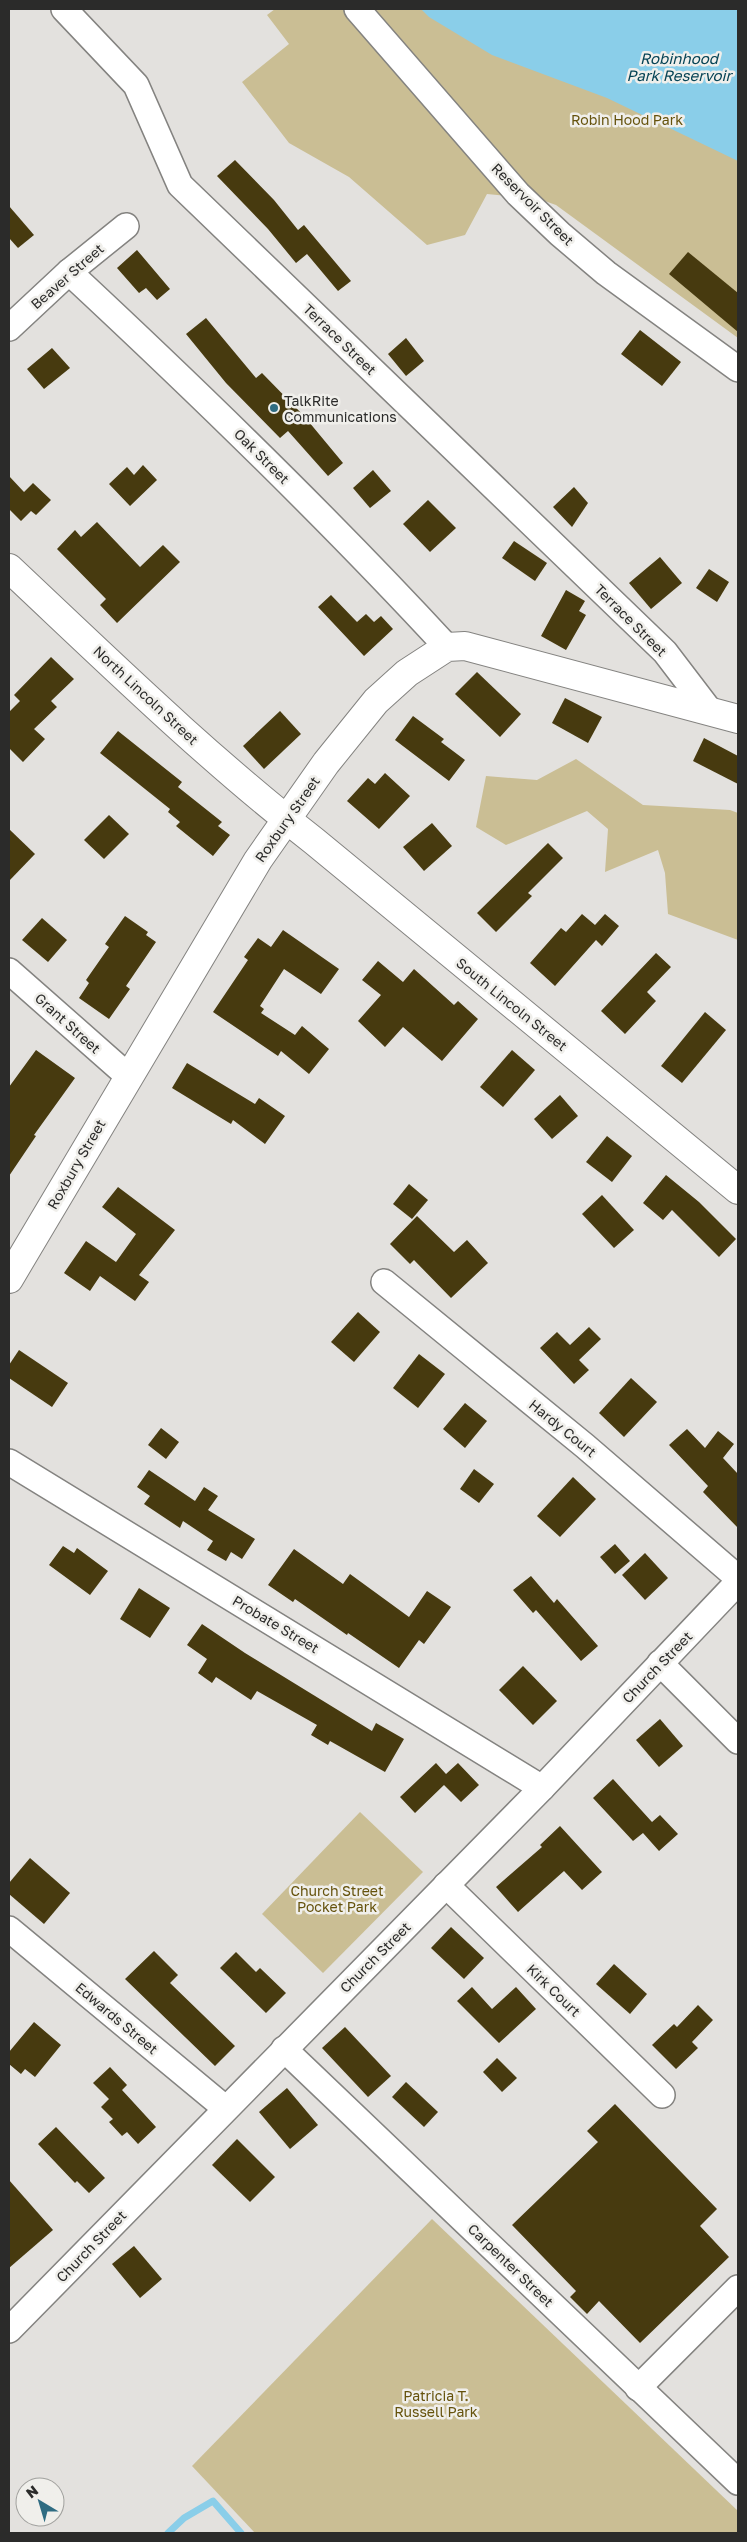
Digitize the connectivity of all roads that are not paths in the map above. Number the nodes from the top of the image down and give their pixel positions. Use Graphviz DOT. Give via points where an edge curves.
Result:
graph roads {
  1 [pos="64,9"];
  2 [pos="357,9"];
  3 [pos="126,226"];
  4 [pos="69,272"];
  5 [pos="9,328"];
  6 [pos="738,369"];
  7 [pos="9,568"];
  8 [pos="447,647"];
  9 [pos="710,712"];
  10 [pos="738,719"];
  11 [pos="286,819"];
  12 [pos="9,970"];
  13 [pos="128,1076"];
  14 [pos="738,1190"];
  15 [pos="9,1278"];
  16 [pos="384,1282"];
  17 [pos="9,1462"];
  18 [pos="738,1580"];
  19 [pos="660,1663"];
  20 [pos="738,1741"];
  21 [pos="542,1788"];
  22 [pos="446,1885"];
  23 [pos="9,1928"];
  24 [pos="284,2049"];
  25 [pos="662,2095"];
  26 [pos="225,2108"];
  27 [pos="738,2288"];
  28 [pos="9,2330"];
  29 [pos="638,2388"];
  30 [pos="738,2482"];
  1 -- 9 [label="street, Terrace Street" via="136,85 180,185 665,652"];
  2 -- 6 [label="street, Reservoir Street" via="518,194 560,234 606,273"];
  3 -- 4 [label="street, Beaver Street"];
  4 -- 5 [label="street, Beaver Street"];
  4 -- 8 [label="street, Oak Street" via="186,381 384,578"];
  7 -- 11 [label="street, North Lincoln Street" via="137,688"];
  8 -- 9 [label="street" via="488,650"];
  8 -- 11 [label="street, Roxbury Street" via="407,674 376,701"];
  9 -- 10 [label="street"];
  11 -- 13 [label="street, Roxbury Street"];
  11 -- 14 [label="street, South Lincoln Street"];
  12 -- 13 [label="street, Grant Street"];
  13 -- 15 [label="street, Roxbury Street"];
  16 -- 18 [label="street, Hardy Court" via="592,1452"];
  17 -- 21 [label="street, Probate Street"];
  18 -- 19 [label="street, Church Street"];
  19 -- 20 [label="street"];
  19 -- 21 [label="street, Church Street"];
  21 -- 22 [label="street, Church Street"];
  22 -- 24 [label="street, Church Street"];
  22 -- 25 [label="street, Kirk Court"];
  23 -- 26 [label="street, Edwards Street"];
  24 -- 26 [label="street, Church Street"];
  24 -- 29 [label="street, Carpenter Street"];
  26 -- 28 [label="street, Church Street"];
  27 -- 29 [label="street"];
  29 -- 30 [label="street, Carpenter Street"];
}
